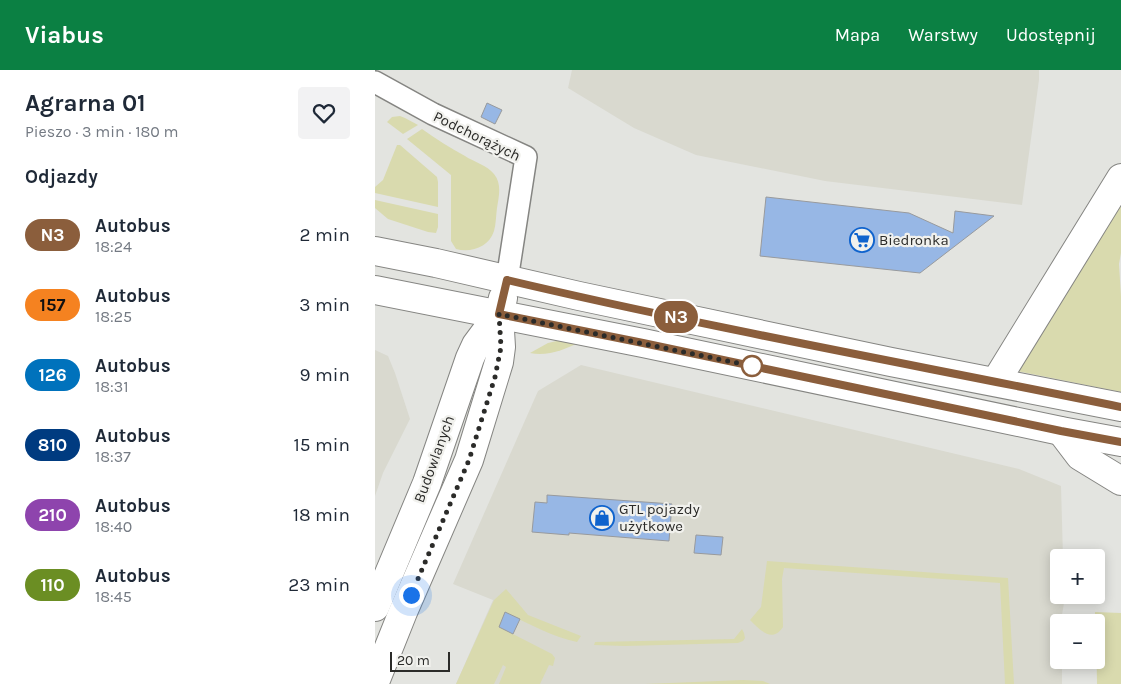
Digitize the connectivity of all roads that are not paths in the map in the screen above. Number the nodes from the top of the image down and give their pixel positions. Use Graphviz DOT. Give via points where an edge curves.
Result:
graph roads {
  1 [pos="375,82"];
  2 [pos="1121,178"];
  3 [pos="375,251"];
  4 [pos="507,280"];
  5 [pos="375,290"];
  6 [pos="499,314"];
  7 [pos="995,382"];
  8 [pos="1121,407"];
  9 [pos="1061,431"];
  10 [pos="1121,442"];
  11 [pos="1121,481"];
  12 [pos="375,607"];
  13 [pos="375,682"];
  1 -- 4 [label="street, Podchorążych" via="433,114 526,157"];
  2 -- 7 [label="main road"];
  3 -- 4 [label="main road"];
  4 -- 6 [label="main road, Budowlanych"];
  4 -- 7 [label="main road"];
  5 -- 6 [label="main road"];
  6 -- 9 [label="main road"];
  6 -- 12 [label="main road, Budowlanych" via="470,358 427,483"];
  6 -- 13 [label="main road, Budowlanych" via="499,362 469,460"];
  7 -- 8 [label="main road"];
  9 -- 10 [label="main road"];
  9 -- 11 [label="main road" via="1081,456"];
}
